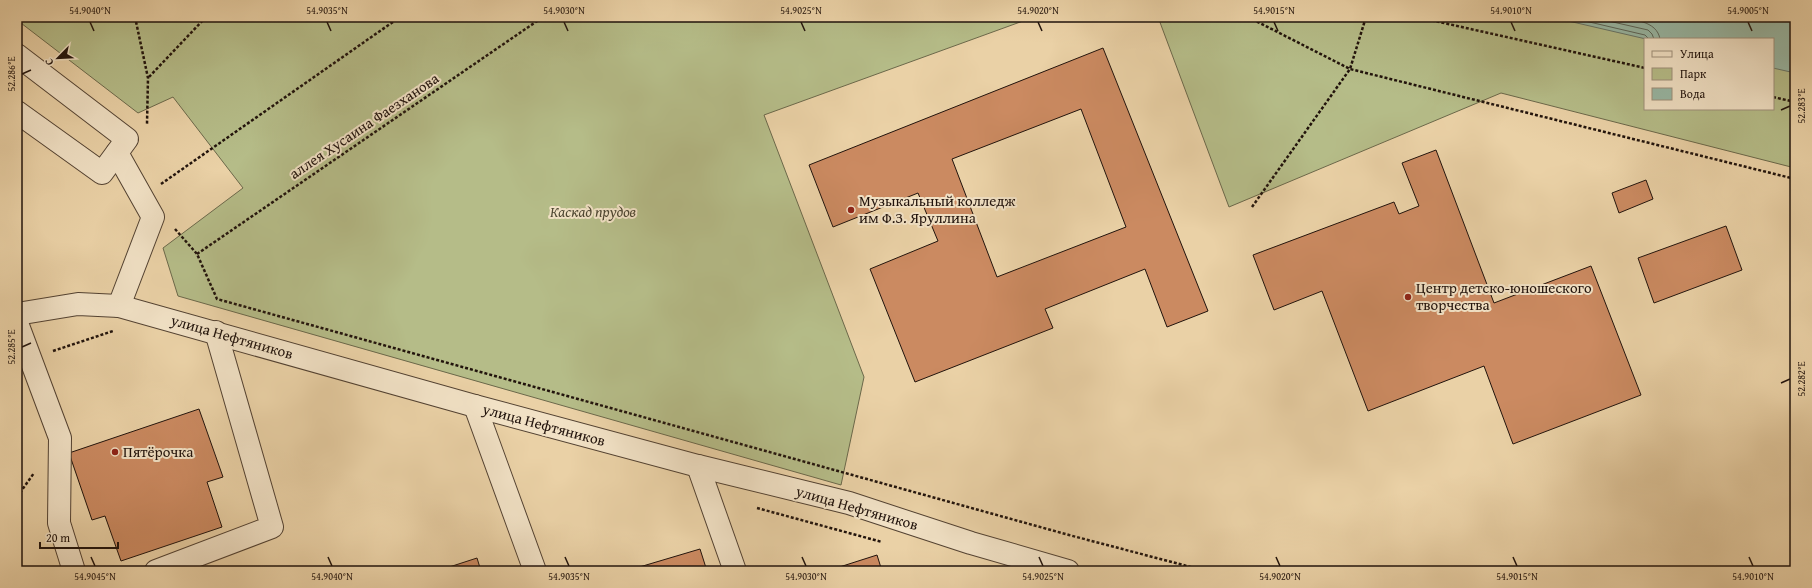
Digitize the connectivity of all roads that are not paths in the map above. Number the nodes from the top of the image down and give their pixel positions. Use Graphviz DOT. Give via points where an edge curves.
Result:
graph roads {
  1 [pos="17,55"];
  2 [pos="17,112"];
  3 [pos="117,153"];
  4 [pos="119,306"];
  5 [pos="17,314"];
  6 [pos="17,322"];
  7 [pos="216,332"];
  8 [pos="475,406"];
  9 [pos="698,466"];
  10 [pos="74,571"];
  11 [pos="156,571"];
  12 [pos="535,571"];
  13 [pos="735,571"];
  14 [pos="1068,571"];
  1 -- 3 [label="street" via="127,138"];
  2 -- 3 [label="street" via="102,173"];
  3 -- 4 [label="street" via="153,217"];
  4 -- 5 [label="street, улица Нефтяников" via="78,304"];
  4 -- 7 [label="street, улица Нефтяников"];
  6 -- 10 [label="street" via="60,438 59,522"];
  7 -- 8 [label="street, улица Нефтяников"];
  7 -- 11 [label="street" via="272,527"];
  8 -- 9 [label="street, улица Нефтяников"];
  8 -- 12 [label="street"];
  9 -- 13 [label="street"];
  9 -- 14 [label="street, улица Нефтяников" via="849,503 971,543"];
}
